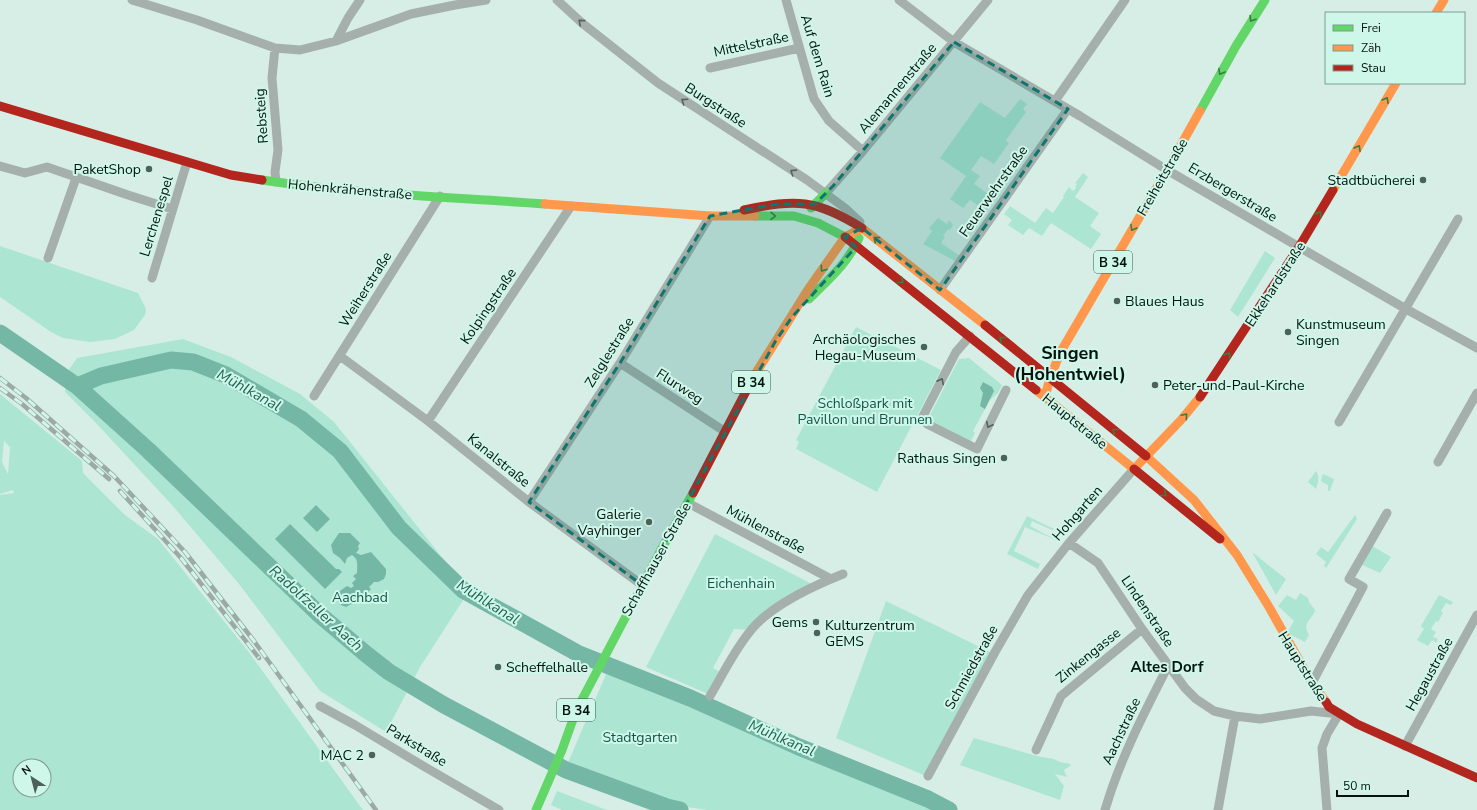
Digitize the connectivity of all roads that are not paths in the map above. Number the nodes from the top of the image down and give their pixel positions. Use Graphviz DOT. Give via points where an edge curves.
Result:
graph roads {
  1 [pos="132,0"];
  2 [pos="360,0"];
  3 [pos="486,0"];
  4 [pos="557,0"];
  5 [pos="786,0"];
  6 [pos="899,0"];
  7 [pos="988,0"];
  8 [pos="1124,0"];
  9 [pos="1265,0"];
  10 [pos="1444,0"];
  11 [pos="1437,12"];
  12 [pos="336,41"];
  13 [pos="954,42"];
  14 [pos="275,48"];
  15 [pos="799,48"];
  16 [pos="710,68"];
  17 [pos="1395,84"];
  18 [pos="1055,101"];
  19 [pos="0,106"];
  20 [pos="1068,109"];
  21 [pos="863,151"];
  22 [pos="187,162"];
  23 [pos="0,166"];
  24 [pos="1167,170"];
  25 [pos="76,178"];
  26 [pos="276,182"];
  27 [pos="826,193"];
  28 [pos="440,196"];
  29 [pos="815,204"];
  30 [pos="571,206"];
  31 [pos="172,209"];
  32 [pos="710,216"];
  33 [pos="794,216"];
  34 [pos="1458,219"];
  35 [pos="862,228"];
  36 [pos="845,238"];
  37 [pos="856,247"];
  38 [pos="1299,247"];
  39 [pos="48,258"];
  40 [pos="152,278"];
  41 [pos="940,290"];
  42 [pos="1406,309"];
  43 [pos="792,316"];
  44 [pos="970,336"];
  45 [pos="1477,348"];
  46 [pos="1060,354"];
  47 [pos="340,356"];
  48 [pos="1030,360"];
  49 [pos="620,363"];
  50 [pos="1050,378"];
  51 [pos="1006,390"];
  52 [pos="1477,393"];
  53 [pos="314,396"];
  54 [pos="1045,397"];
  55 [pos="428,421"];
  56 [pos="1339,422"];
  57 [pos="724,432"];
  58 [pos="1146,456"];
  59 [pos="1438,462"];
  60 [pos="1134,469"];
  61 [pos="528,502"];
  62 [pos="688,503"];
  63 [pos="1387,513"];
  64 [pos="1068,543"];
  65 [pos="1229,546"];
  66 [pos="843,574"];
  67 [pos="1043,575"];
  68 [pos="831,579"];
  69 [pos="642,585"];
  70 [pos="1477,616"];
  71 [pos="1142,629"];
  72 [pos="1168,666"];
  73 [pos="1312,683"];
  74 [pos="710,696"];
  75 [pos="320,706"];
  76 [pos="1339,714"];
  77 [pos="1235,716"];
  78 [pos="1404,746"];
  79 [pos="1036,750"];
  80 [pos="928,776"];
  81 [pos="1477,778"];
  82 [pos="499,810"];
  83 [pos="536,810"];
  84 [pos="1105,810"];
  85 [pos="1218,810"];
  86 [pos="1327,810"];
  1 -- 14 [label="street"];
  2 -- 12 [label="street"];
  3 -- 12 [label="street" via="411,14"];
  27 -- 4 [label="street, Burgstraße, one-way" via="658,83"];
  5 -- 15 [label="street, Auf dem Rain"];
  6 -- 13 [label="street, Erzbergerstraße"];
  7 -- 13 [label="street, Alemannenstraße"];
  8 -- 18 [label="street"];
  9 -- 24 [label="main road, Freiheitstraße / B 34, one-way" via="1236,46"];
  10 -- 11 [label="main road"];
  12 -- 14 [label="street" via="300,50"];
  13 -- 18 [label="street, Erzbergerstraße"];
  13 -- 21 [label="street, Alemannenstraße"];
  14 -- 26 [label="street, Rebsteig" via="272,78 278,150"];
  15 -- 16 [label="street, Mittelstraße"];
  15 -- 21 [label="street, Auf dem Rain" via="819,108"];
  38 -- 17 [label="main road, Ekkehardstraße, one-way"];
  18 -- 20 [label="street, Erzbergerstraße"];
  19 -- 22 [label="main road, Hohenkrähenstraße"];
  20 -- 24 [label="street, Erzbergerstraße"];
  20 -- 41 [label="street, Feuerwehrstraße"];
  21 -- 27 [label="street, Alemannenstraße"];
  22 -- 26 [label="main road, Hohenkrähenstraße" via="231,175"];
  22 -- 31 [label="street, Lerchenespel"];
  23 -- 25 [label="street" via="25,173 47,167"];
  24 -- 38 [label="street, Erzbergerstraße"];
  24 -- 46 [label="main road, Freiheitstraße / B 34, one-way"];
  25 -- 31 [label="street"];
  25 -- 39 [label="street"];
  26 -- 28 [label="main road, Hohenkrähenstraße" via="357,192"];
  27 -- 29 [label="main road"];
  27 -- 35 [label="street, Burgstraße" via="860,222"];
  28 -- 30 [label="main road, Hohenkrähenstraße"];
  28 -- 47 [label="street, Weiherstraße"];
  29 -- 32 [label="main road, Hohenkrähenstraße" via="790,202"];
  29 -- 33 [label="main road"];
  29 -- 35 [label="main road, Hohenkrähenstraße" via="837,212"];
  30 -- 32 [label="main road, Hohenkrähenstraße"];
  30 -- 55 [label="street, Kolpingstraße"];
  31 -- 40 [label="street, Lerchenespel"];
  32 -- 33 [label="main road, Hohenkrähenstraße, one-way"];
  32 -- 49 [label="street, Zelglestraße"];
  33 -- 36 [label="main road, Hohenkrähenstraße" via="818,223"];
  34 -- 42 [label="street"];
  35 -- 36 [label="main road, Schaffhauser Straße / B 34"];
  35 -- 37 [label="main road, Schaffhauser Straße / B 34"];
  41 -- 35 [label="main road, Hauptstraße, one-way"];
  36 -- 37 [label="main road, Hauptstraße"];
  36 -- 43 [label="main road, Schaffhauser Straße / B 34, one-way"];
  37 -- 43 [label="main road, Schaffhauser Straße / B 34" via="831,278"];
  37 -- 44 [label="main road, Hauptstraße, one-way"];
  38 -- 42 [label="street, Erzbergerstraße"];
  58 -- 38 [label="main road, Ekkehardstraße, one-way" via="1198,400"];
  48 -- 41 [label="main road, Hauptstraße, one-way"];
  42 -- 45 [label="street, Erzbergerstraße"];
  42 -- 56 [label="street"];
  43 -- 57 [label="main road, Schaffhauser Straße / B 34" via="749,385"];
  51 -- 44 [label="street, one-way" via="977,449 925,420 956,352"];
  44 -- 54 [label="main road, Hauptstraße"];
  46 -- 48 [label="main road" via="1046,359"];
  46 -- 50 [label="main road, Freiheitstraße / B 34"];
  47 -- 53 [label="street, Weiherstraße"];
  47 -- 55 [label="street, Kanalstraße"];
  48 -- 50 [label="main road, Hauptstraße"];
  49 -- 57 [label="street, Flurweg"];
  49 -- 61 [label="street, Zelglestraße"];
  50 -- 54 [label="main road, Freiheitstraße / B 34"];
  58 -- 50 [label="main road, Hauptstraße, one-way"];
  52 -- 59 [label="street"];
  54 -- 60 [label="main road, Hauptstraße"];
  55 -- 61 [label="street, Kanalstraße"];
  57 -- 62 [label="main road, Schaffhauser Straße / B 34"];
  58 -- 60 [label="main road, Ekkehardstraße"];
  58 -- 65 [label="main road, Hauptstraße" via="1208,515"];
  60 -- 64 [label="street, Hohgarten"];
  60 -- 65 [label="main road, Hauptstraße, one-way"];
  61 -- 69 [label="street, Kanalstraße"];
  62 -- 68 [label="street, Mühlenstraße"];
  62 -- 69 [label="main road, Schaffhauser Straße / B 34"];
  63 -- 73 [label="street" via="1349,579 1363,587"];
  64 -- 67 [label="street, Hohgarten"];
  64 -- 71 [label="street, Lindenstraße" via="1098,563"];
  65 -- 73 [label="main road, Hauptstraße" via="1237,555"];
  66 -- 68 [label="street"];
  67 -- 80 [label="street, Schmiedstraße" via="1023,602"];
  68 -- 74 [label="street" via="780,606 760,621 748,633"];
  69 -- 83 [label="main road, Schaffhauser Straße / B 34" via="576,711"];
  70 -- 78 [label="street, Hegaustraße"];
  71 -- 72 [label="street, Lindenstraße"];
  71 -- 79 [label="street, Zinkengasse" via="1061,696"];
  72 -- 77 [label="street, Lindenstraße" via="1196,699 1214,711"];
  72 -- 84 [label="street, Aachstraße" via="1134,734 1111,788"];
  73 -- 76 [label="main road, Hauptstraße" via="1329,707"];
  75 -- 82 [label="street, Parkstraße"];
  76 -- 77 [label="street, Lindenstraße" via="1311,711 1260,719"];
  76 -- 78 [label="main road, Hauptstraße"];
  76 -- 86 [label="street" via="1322,748"];
  77 -- 85 [label="street"];
  78 -- 81 [label="main road, Hauptstraße"];
}
